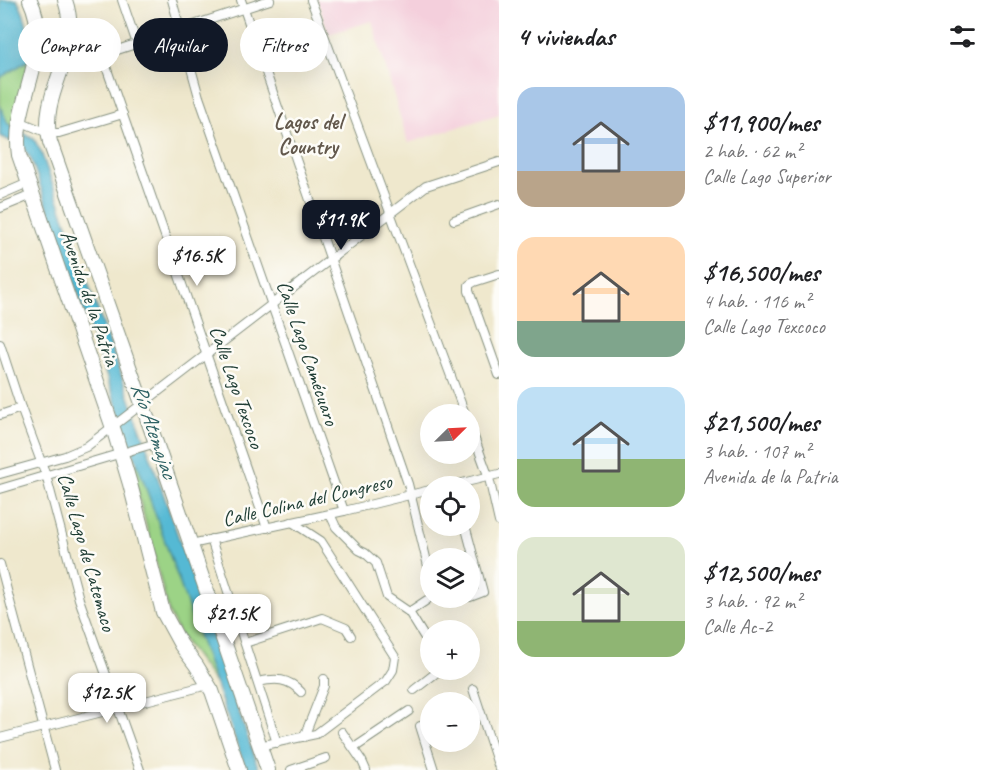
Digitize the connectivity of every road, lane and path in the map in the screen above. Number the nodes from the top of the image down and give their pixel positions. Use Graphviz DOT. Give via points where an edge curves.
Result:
graph roads {
  1 [pos="30,0"];
  2 [pos="65,0"];
  3 [pos="122,0"];
  4 [pos="172,0"];
  5 [pos="270,0"];
  6 [pos="311,0"];
  7 [pos="242,4"];
  8 [pos="70,18"];
  9 [pos="178,18"];
  10 [pos="208,18"];
  11 [pos="133,32"];
  12 [pos="61,72"];
  13 [pos="108,72"];
  14 [pos="192,72"];
  15 [pos="123,114"];
  16 [pos="18,129"];
  17 [pos="48,133"];
  18 [pos="499,162"];
  19 [pos="30,189"];
  20 [pos="0,195"];
  21 [pos="499,204"];
  22 [pos="0,208"];
  23 [pos="390,214"];
  24 [pos="454,220"];
  25 [pos="330,260"];
  26 [pos="499,274"];
  27 [pos="272,305"];
  28 [pos="0,344"];
  29 [pos="207,354"];
  30 [pos="499,375"];
  31 [pos="461,404"];
  32 [pos="140,406"];
  33 [pos="21,408"];
  34 [pos="0,415"];
  35 [pos="116,425"];
  36 [pos="153,444"];
  37 [pos="124,453"];
  38 [pos="480,453"];
  39 [pos="42,463"];
  40 [pos="0,474"];
  41 [pos="499,474"];
  42 [pos="46,475"];
  43 [pos="489,478"];
  44 [pos="480,480"];
  45 [pos="0,489"];
  46 [pos="420,492"];
  47 [pos="410,494"];
  48 [pos="344,511"];
  49 [pos="330,514"];
  50 [pos="292,522"];
  51 [pos="499,522"];
  52 [pos="267,528"];
  53 [pos="468,536"];
  54 [pos="211,539"];
  55 [pos="191,544"];
  56 [pos="424,548"];
  57 [pos="0,564"];
  58 [pos="494,589"];
  59 [pos="483,592"];
  60 [pos="480,593"];
  61 [pos="420,605"];
  62 [pos="409,612"];
  63 [pos="420,630"];
  64 [pos="351,636"];
  65 [pos="245,643"];
  66 [pos="324,679"];
  67 [pos="427,680"];
  68 [pos="258,682"];
  69 [pos="208,685"];
  70 [pos="473,689"];
  71 [pos="414,690"];
  72 [pos="301,692"];
  73 [pos="118,708"];
  74 [pos="409,711"];
  75 [pos="44,727"];
  76 [pos="342,732"];
  77 [pos="304,737"];
  78 [pos="0,738"];
  79 [pos="277,743"];
  80 [pos="259,746"];
  81 [pos="354,748"];
  82 [pos="428,752"];
  83 [pos="326,758"];
  84 [pos="499,768"];
  85 [pos="55,770"];
  86 [pos="140,770"];
  87 [pos="239,770"];
  88 [pos="268,770"];
  89 [pos="291,770"];
  90 [pos="366,770"];
  91 [pos="434,770"];
  1 -- 16 [label="main road, Avenida de la Patria" via="38,25 38,43"];
  2 -- 8 [label="main road, Avenida de la Patria"];
  3 -- 11 [label="street"];
  4 -- 9 [label="street, Calle Lago Camécuaro"];
  5 -- 7 [label="street"];
  6 -- 23 [label="street"];
  7 -- 10 [label="street"];
  7 -- 25 [label="street"];
  12 -- 17 [label="main road, Avenida de la Patria" via="49,107"];
  13 -- 15 [label="street, Calle Lago Texcoco"];
  14 -- 27 [label="street, Calle Lago Camécuaro"];
  15 -- 17 [label="street"];
  15 -- 29 [label="street, Calle Lago Texcoco"];
  16 -- 17 [label="street"];
  16 -- 19 [label="main road, Avenida de la Patria" via="19,154"];
  17 -- 32 [label="main road, Avenida de la Patria"];
  18 -- 23 [label="street" via="426,186"];
  19 -- 20 [label="street"];
  19 -- 22 [label="street"];
  19 -- 35 [label="main road, Avenida de la Patria"];
  21 -- 24 [label="street"];
  23 -- 25 [label="street"];
  23 -- 31 [label="street"];
  25 -- 27 [label="street"];
  25 -- 47 [label="street"];
  26 -- 30 [label="street" via="469,285"];
  27 -- 29 [label="street"];
  27 -- 48 [label="street, Calle Lago Camécuaro"];
  28 -- 33 [label="street, Calle Lago de Catemaco"];
  29 -- 32 [label="street"];
  29 -- 52 [label="street, Calle Lago Texcoco"];
  32 -- 35 [label="street"];
  32 -- 36 [label="main road, Avenida de la Patria"];
  33 -- 34 [label="street"];
  33 -- 39 [label="street, Calle Lago de Catemaco"];
  35 -- 37 [label="main road, Avenida de la Patria"];
  35 -- 39 [label="street" via="81,450"];
  36 -- 37 [label="street"];
  36 -- 55 [label="main road, Avenida de la Patria"];
  37 -- 42 [label="street"];
  37 -- 69 [label="main road, Avenida de la Patria" via="163,612"];
  38 -- 43 [label="street"];
  39 -- 40 [label="street"];
  39 -- 42 [label="street, Calle Lago de Catemaco"];
  41 -- 43 [label="street"];
  42 -- 45 [label="street"];
  42 -- 73 [label="street, Calle Lago de Catemaco" via="79,599"];
  43 -- 44 [label="street"];
  43 -- 51 [label="street"];
  46 -- 47 [label="street, Calle Colina del Congreso"];
  47 -- 48 [label="street, Calle Colina del Congreso"];
  47 -- 56 [label="street"];
  48 -- 49 [label="street, Calle Colina del Congreso"];
  49 -- 50 [label="street, Calle Colina del Congreso"];
  49 -- 62 [label="street" via="336,527 376,563 387,597"];
  50 -- 52 [label="street, Calle Colina del Congreso"];
  50 -- 77 [label="street" via="321,541 395,657 386,681 316,734"];
  52 -- 54 [label="street, Calle Colina del Congreso"];
  53 -- 59 [label="street"];
  54 -- 55 [label="street, Calle Colina del Congreso"];
  54 -- 65 [label="street"];
  55 -- 80 [label="main road, Avenida de la Patria"];
  57 -- 75 [label="street"];
  58 -- 59 [label="street"];
  59 -- 60 [label="street"];
  61 -- 62 [label="street"];
  62 -- 63 [label="street"];
  64 -- 65 [label="street" via="346,628 322,618"];
  65 -- 68 [label="street"];
  66 -- 77 [label="street"];
  67 -- 71 [label="street"];
  68 -- 72 [label="street" via="292,682"];
  68 -- 79 [label="street"];
  69 -- 73 [label="street"];
  69 -- 87 [label="main road, Avenida de la Patria"];
  70 -- 84 [label="street"];
  73 -- 75 [label="street"];
  73 -- 86 [label="street, Calle Lago de Catemaco"];
  74 -- 81 [label="street"];
  75 -- 78 [label="street"];
  75 -- 85 [label="street"];
  76 -- 81 [label="street"];
  77 -- 79 [label="street"];
  79 -- 80 [label="street"];
  80 -- 88 [label="main road, Avenida de la Patria"];
  81 -- 90 [label="street"];
  82 -- 91 [label="street"];
  83 -- 89 [label="street"];
}
